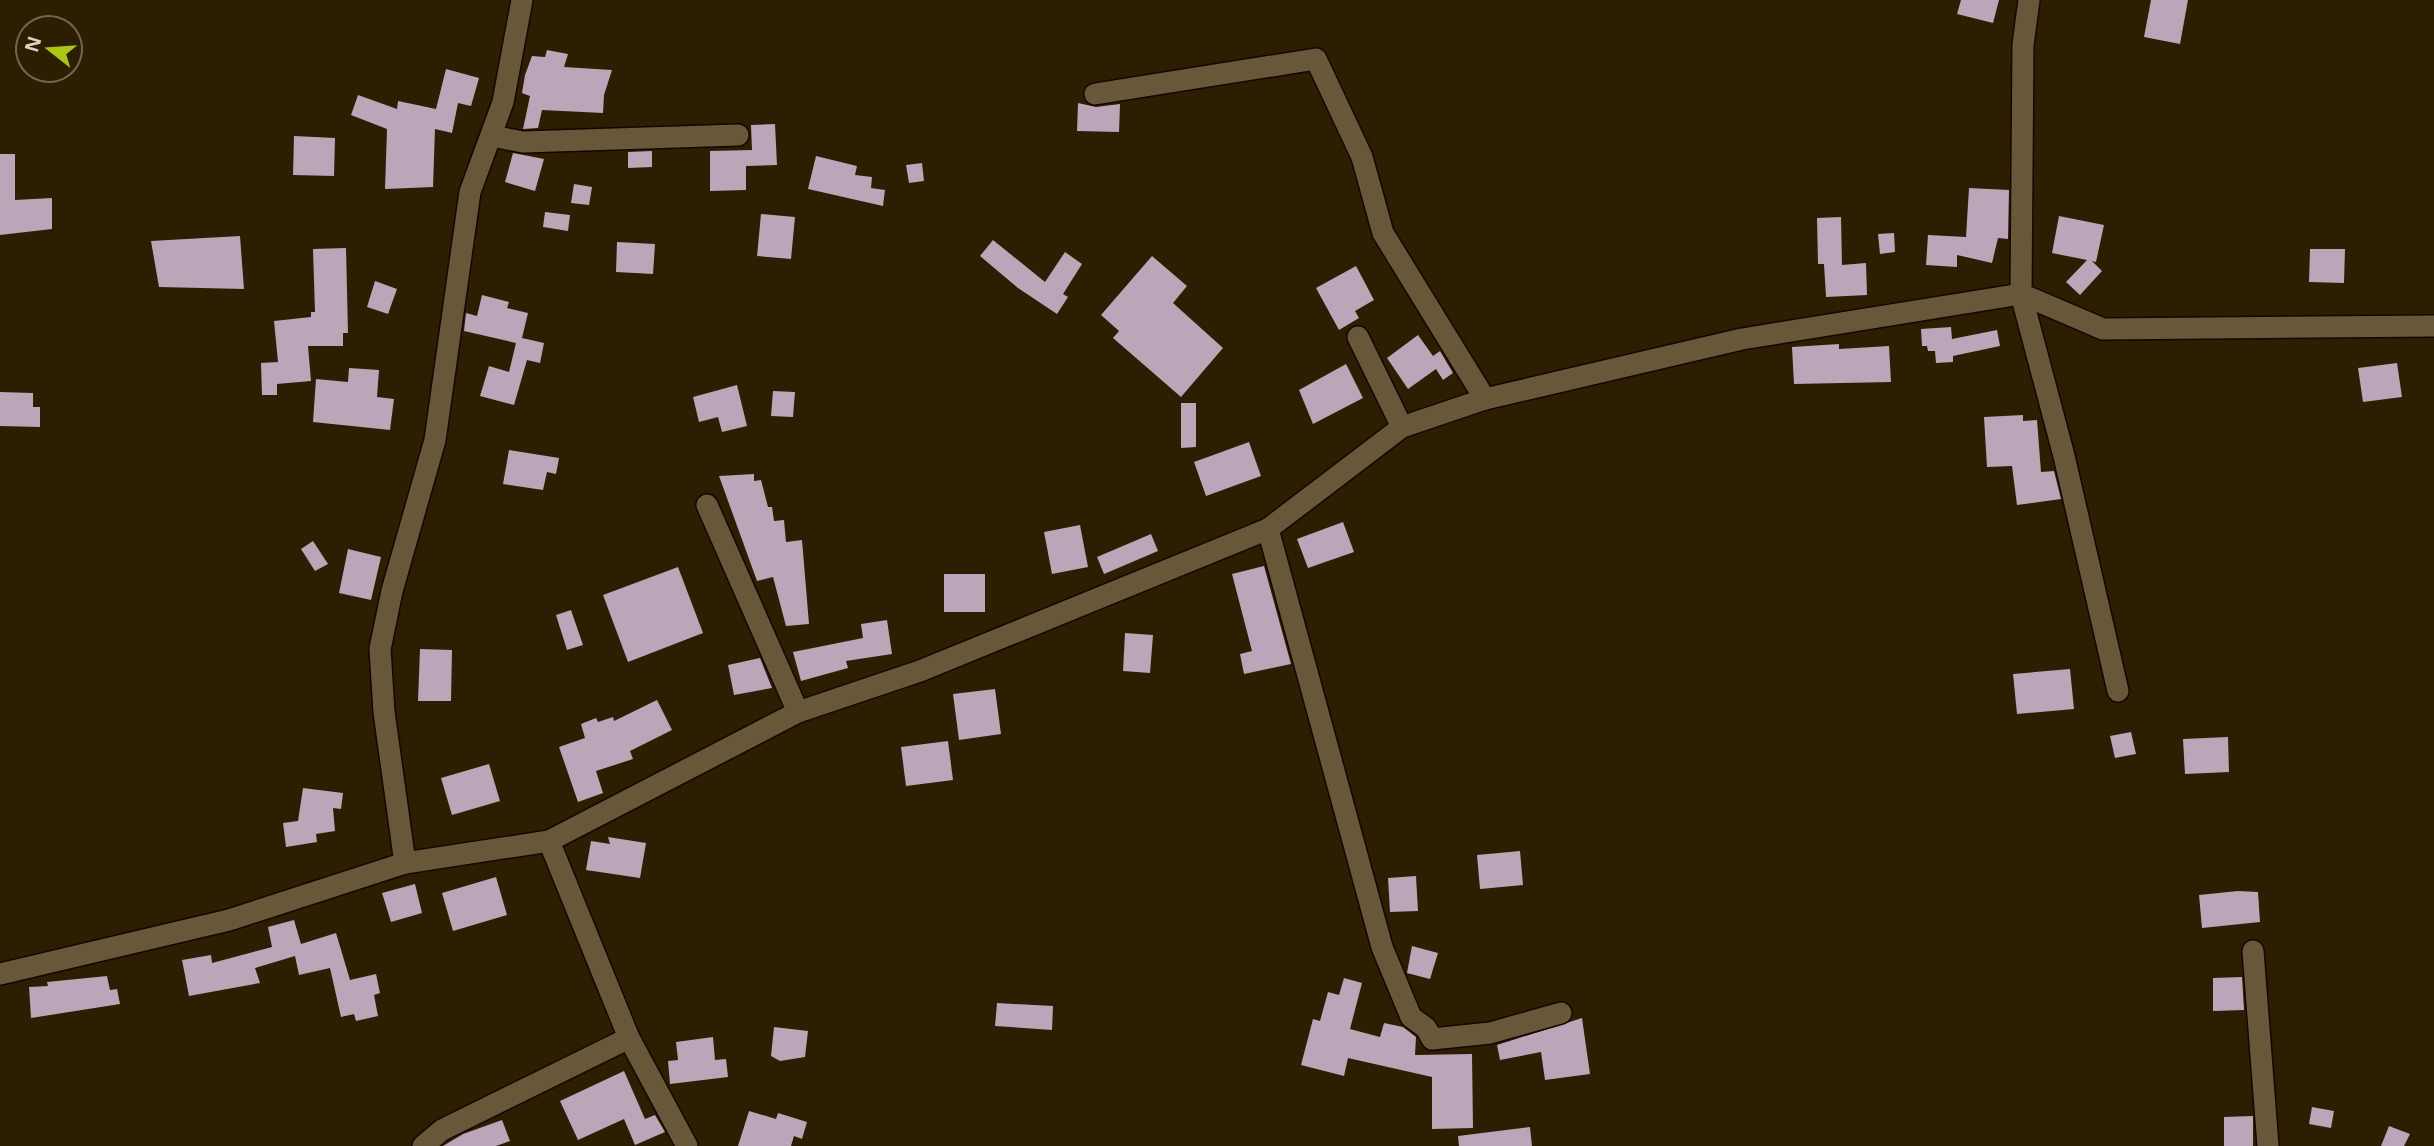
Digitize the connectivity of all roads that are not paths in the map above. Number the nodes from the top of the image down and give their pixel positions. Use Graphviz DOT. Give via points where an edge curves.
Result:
graph roads {
  1 [pos="522,0"];
  2 [pos="2029,0"];
  3 [pos="1096,94"];
  4 [pos="738,135"];
  5 [pos="492,136"];
  6 [pos="2021,294"];
  7 [pos="2434,326"];
  8 [pos="1358,337"];
  9 [pos="1485,398"];
  10 [pos="1402,427"];
  11 [pos="707,505"];
  12 [pos="1268,529"];
  13 [pos="2118,691"];
  14 [pos="798,712"];
  15 [pos="549,841"];
  16 [pos="405,863"];
  17 [pos="2253,951"];
  18 [pos="0,974"];
  19 [pos="1561,1013"];
  20 [pos="629,1038"];
  21 [pos="424,1146"];
  22 [pos="687,1146"];
  23 [pos="2268,1146"];
  1 -- 5 [label="street"];
  2 -- 6 [label="street" via="2023,45"];
  3 -- 9 [label="street" via="1316,59 1362,157 1383,233"];
  4 -- 5 [label="street" via="523,142"];
  5 -- 16 [label="street" via="470,192 435,440 391,591 380,649"];
  6 -- 7 [label="street" via="2103,330"];
  6 -- 9 [label="street" via="1742,339"];
  6 -- 13 [label="street"];
  8 -- 10 [label="street"];
  9 -- 10 [label="street"];
  10 -- 12 [label="street"];
  11 -- 14 [label="street"];
  12 -- 14 [label="street" via="920,671"];
  12 -- 19 [label="street" via="1382,947 1411,1017 1432,1039 1490,1033"];
  14 -- 15 [label="street"];
  15 -- 16 [label="street"];
  15 -- 20 [label="street"];
  16 -- 18 [label="street" via="229,920"];
  17 -- 23 [label="street"];
  20 -- 21 [label="street" via="442,1130"];
  20 -- 22 [label="street"];
}
